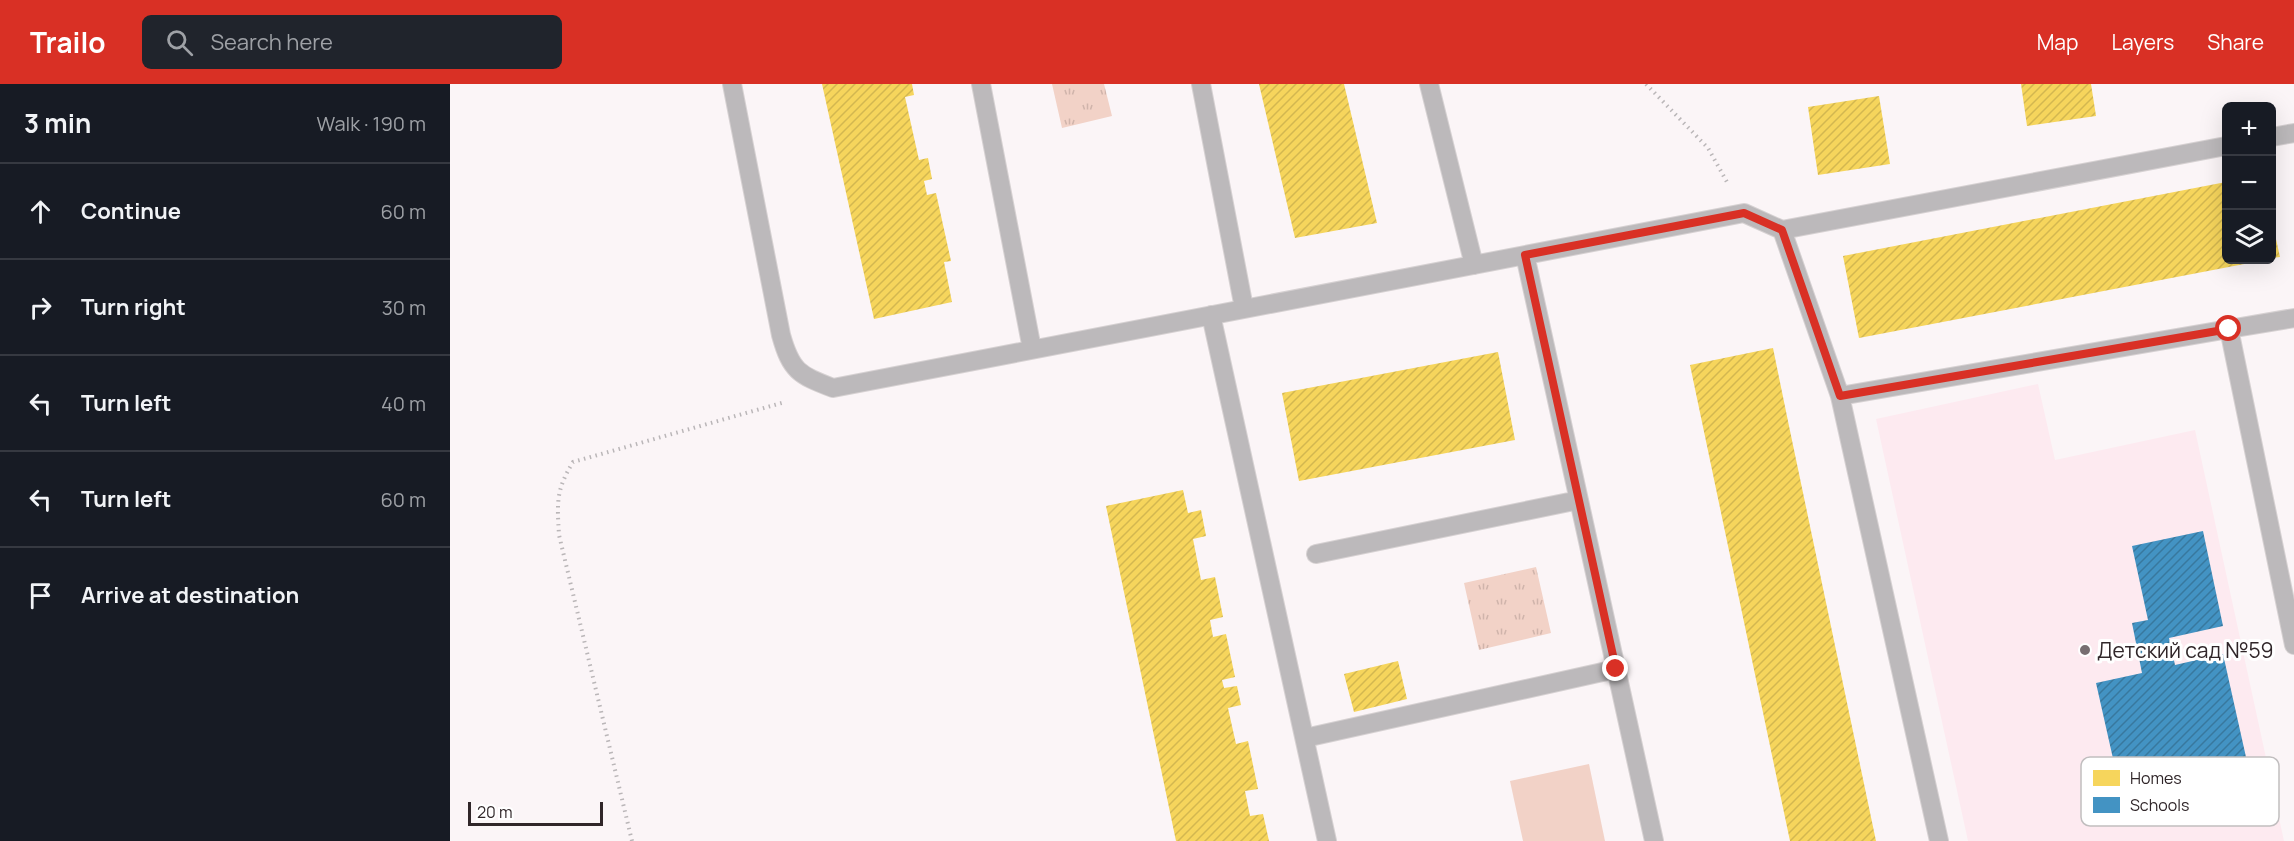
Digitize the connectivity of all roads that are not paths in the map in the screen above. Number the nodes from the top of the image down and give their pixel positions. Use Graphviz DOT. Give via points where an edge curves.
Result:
graph roads {
  1 [pos="732,84"];
  2 [pos="981,84"];
  3 [pos="1201,84"];
  4 [pos="1429,84"];
  5 [pos="2294,133"];
  6 [pos="2276,136"];
  7 [pos="2222,147"];
  8 [pos="1782,230"];
  9 [pos="1525,255"];
  10 [pos="1474,265"];
  11 [pos="1244,308"];
  12 [pos="1211,315"];
  13 [pos="2294,318"];
  14 [pos="2229,329"];
  15 [pos="1032,349"];
  16 [pos="1840,396"];
  17 [pos="1579,500"];
  18 [pos="1316,554"];
  19 [pos="2294,645"];
  20 [pos="1616,669"];
  21 [pos="1305,738"];
  22 [pos="1328,841"];
  23 [pos="1654,841"];
  24 [pos="1940,841"];
  1 -- 15 [label="lane" via="781,335 787,358 805,378 833,388"];
  2 -- 15 [label="lane"];
  3 -- 11 [label="lane"];
  4 -- 10 [label="lane"];
  5 -- 6 [label="lane"];
  7 -- 8 [label="lane"];
  8 -- 9 [label="lane" via="1744,213"];
  8 -- 16 [label="lane"];
  9 -- 10 [label="lane"];
  9 -- 17 [label="lane"];
  10 -- 11 [label="lane"];
  11 -- 12 [label="lane"];
  12 -- 15 [label="lane"];
  12 -- 21 [label="lane"];
  13 -- 14 [label="lane"];
  14 -- 16 [label="lane"];
  14 -- 19 [label="lane"];
  16 -- 24 [label="lane"];
  17 -- 18 [label="lane"];
  17 -- 20 [label="lane"];
  20 -- 21 [label="lane"];
  20 -- 23 [label="lane"];
  21 -- 22 [label="lane"];
}
